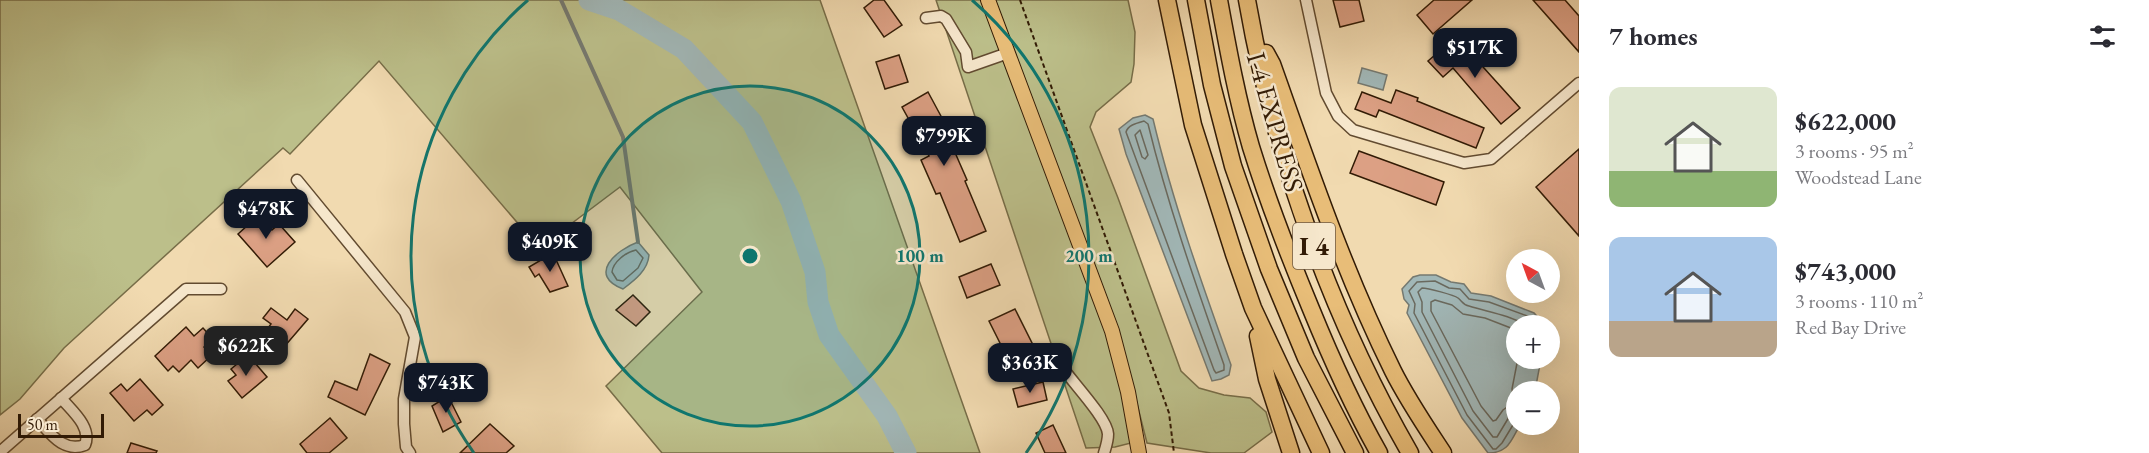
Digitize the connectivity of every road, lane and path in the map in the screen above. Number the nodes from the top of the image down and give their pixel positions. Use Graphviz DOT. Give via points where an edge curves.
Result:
graph roads {
  1 [pos="988,0"];
  2 [pos="1020,0"];
  3 [pos="1167,0"];
  4 [pos="1196,0"];
  5 [pos="1219,0"];
  6 [pos="1247,0"];
  7 [pos="1306,0"];
  8 [pos="927,18"];
  9 [pos="1252,26"];
  10 [pos="1008,53"];
  11 [pos="1579,83"];
  12 [pos="297,180"];
  13 [pos="221,289"];
  14 [pos="1253,308"];
  15 [pos="1058,360"];
  16 [pos="61,398"];
  17 [pos="37,419"];
  18 [pos="405,451"];
  19 [pos="0,452"];
  20 [pos="1104,453"];
  21 [pos="1139,453"];
  22 [pos="1174,453"];
  23 [pos="1291,453"];
  24 [pos="1321,453"];
  25 [pos="1355,453"];
  26 [pos="1379,453"];
  27 [pos="1410,453"];
  28 [pos="1443,453"];
  1 -- 10 [label="main road"];
  2 -- 22 [label="path" via="1169,413"];
  3 -- 14 [label="highway" via="1193,125"];
  4 -- 25 [label="highway, I-4 EXPRESS" via="1233,166 1269,269 1306,358"];
  5 -- 26 [label="highway, I-4 EXPRESS" via="1251,146 1285,244 1322,336"];
  6 -- 9 [label="highway, I 4"];
  7 -- 11 [label="street" via="1326,93 1338,116 1353,130 1464,163 1491,159"];
  8 -- 10 [label="street" via="946,19 966,52 968,66"];
  9 -- 27 [label="highway, I 4" via="1286,165 1317,254 1362,362"];
  9 -- 28 [label="highway" via="1272,64 1359,297 1394,373"];
  10 -- 21 [label="main road" via="1112,331"];
  12 -- 18 [label="street" via="405,312 415,337 404,399"];
  13 -- 16 [label="street" via="186,289"];
  14 -- 23 [label="highway" via="1267,379"];
  14 -- 24 [label="highway"];
  15 -- 20 [label="street" via="1105,424 1108,433"];
  16 -- 17 [label="street"];
  16 -- 17 [label="street" via="84,427 88,439 85,445 64,448"];
  17 -- 19 [label="street"];
}
